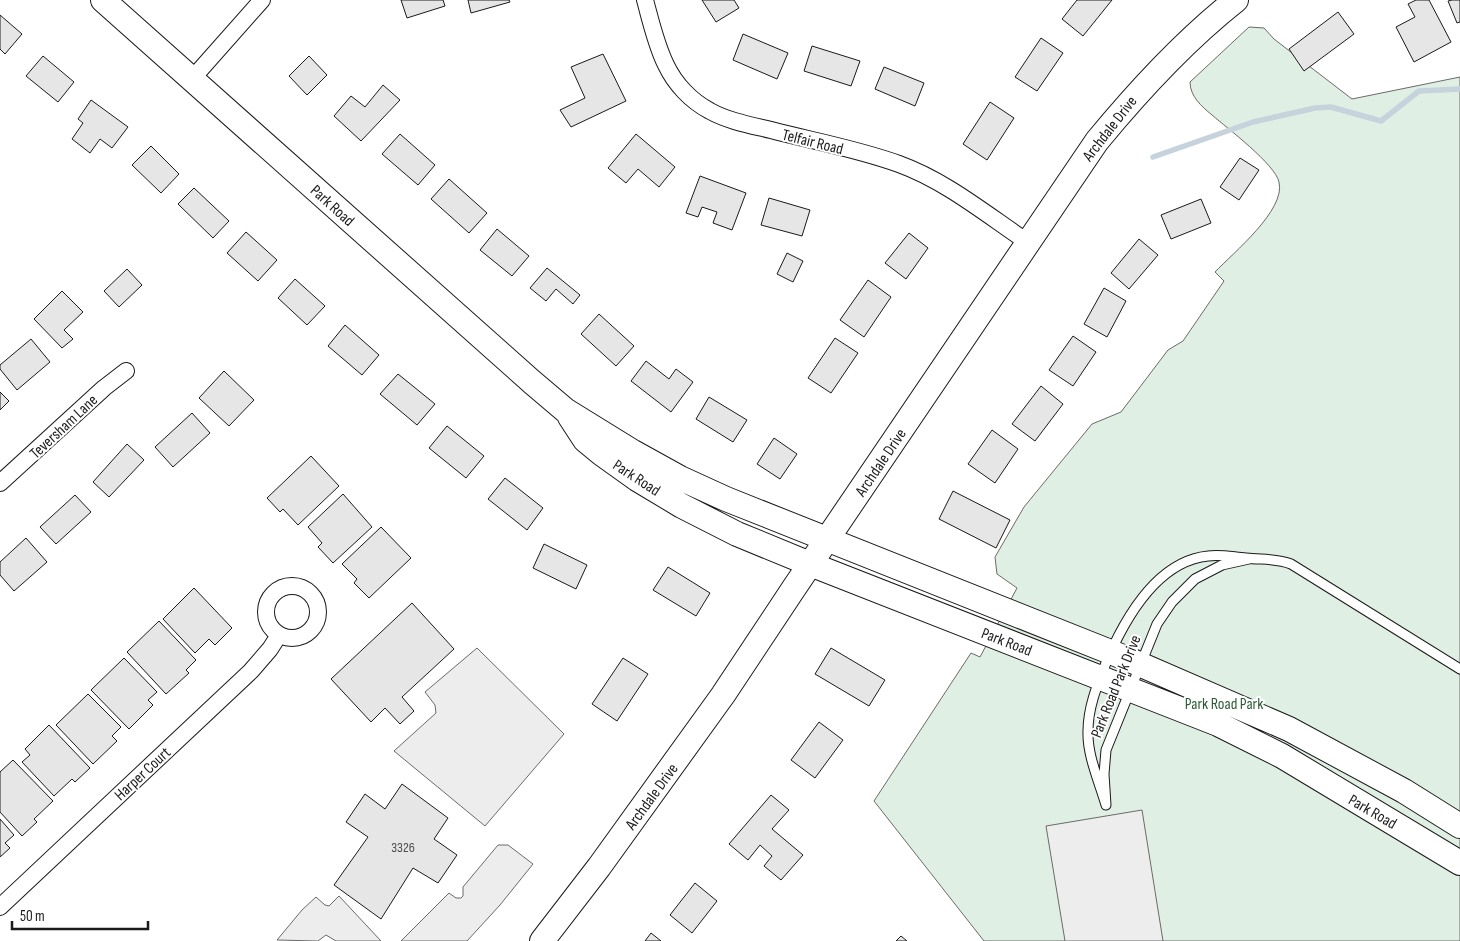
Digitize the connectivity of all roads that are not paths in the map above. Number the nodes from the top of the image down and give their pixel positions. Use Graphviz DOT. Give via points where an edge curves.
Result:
graph roads {
  1 [pos="103,0"];
  2 [pos="262,0"];
  3 [pos="645,0"];
  4 [pos="1236,0"];
  5 [pos="192,79"];
  6 [pos="1029,243"];
  7 [pos="126,371"];
  8 [pos="565,410"];
  9 [pos="0,483"];
  10 [pos="827,540"];
  11 [pos="1249,559"];
  12 [pos="810,564"];
  13 [pos="279,635"];
  14 [pos="1111,652"];
  15 [pos="1140,664"];
  16 [pos="1460,669"];
  17 [pos="1100,678"];
  18 [pos="1130,689"];
  19 [pos="1460,826"];
  20 [pos="1460,863"];
  21 [pos="0,907"];
  22 [pos="542,941"];
  1 -- 5 [label="main road, Park Road"];
  2 -- 5 [label="street"];
  3 -- 6 [label="street, Telfair Road" via="666,66 681,88 701,106 734,121 900,164 939,184"];
  4 -- 6 [label="main road, Archdale Drive" via="1167,61 1135,95 1097,141"];
  5 -- 8 [label="main road, Park Road"];
  6 -- 10 [label="main road, Archdale Drive"];
  7 -- 9 [label="street, Teversham Lane"];
  8 -- 10 [label="main road, Park Road" via="680,478"];
  8 -- 12 [label="main road, Park Road" via="585,440 637,478 737,534"];
  10 -- 12 [label="main road, Archdale Drive"];
  10 -- 14 [label="main road, Park Road"];
  11 -- 14 [label="lane, Park Road Park Drive" via="1207,556 1172,570 1135,607"];
  11 -- 15 [label="lane, Park Road Park Drive" via="1222,565 1188,585 1162,614"];
  11 -- 16 [label="lane, Park Road Park Drive" via="1291,564"];
  12 -- 17 [label="main road, Park Road"];
  12 -- 22 [label="main road, Archdale Drive" via="723,695"];
  13 -- 21 [label="street, Harper Court" via="251,671"];
  14 -- 15 [label="main road, Park Road"];
  14 -- 17 [label="lane, Park Road Park Drive"];
  15 -- 18 [label="lane, Park Road Park Drive"];
  15 -- 19 [label="main road, Park Road" via="1298,734 1404,791"];
  17 -- 18 [label="main road, Park Road"];
  17 -- 18 [label="lane, Park Road Park Drive" via="1088,721 1088,740 1106,804 1106,750"];
  18 -- 20 [label="main road, Park Road" via="1218,724 1282,756"];
}
